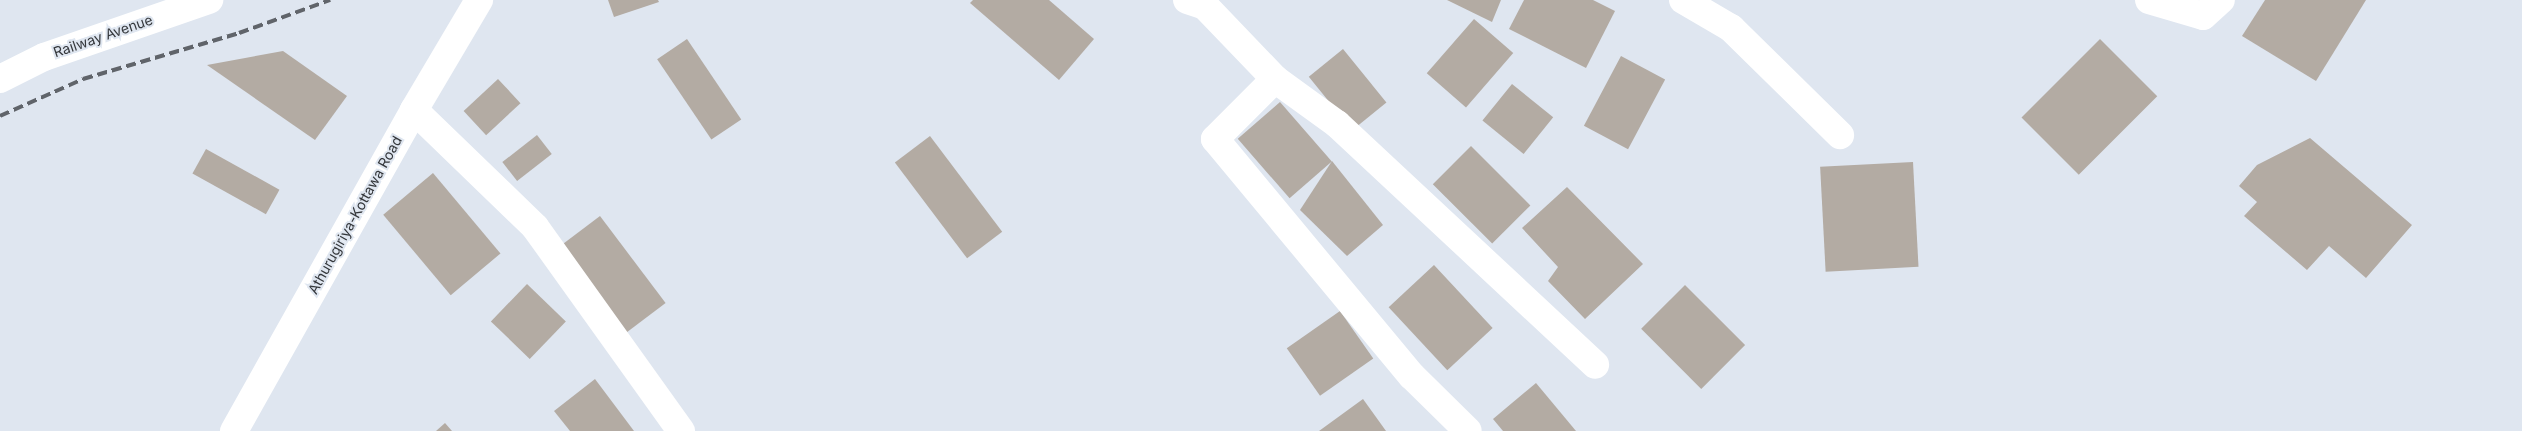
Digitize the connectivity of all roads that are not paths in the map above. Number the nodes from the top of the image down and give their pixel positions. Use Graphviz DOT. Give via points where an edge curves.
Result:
graph roads {
  1 [pos="209,0"];
  2 [pos="479,0"];
  3 [pos="1187,0"];
  4 [pos="1683,0"];
  5 [pos="2150,0"];
  6 [pos="2221,0"];
  7 [pos="0,78"];
  8 [pos="1275,79"];
  9 [pos="414,110"];
  10 [pos="1840,135"];
  11 [pos="1595,365"];
  12 [pos="234,431"];
  13 [pos="681,431"];
  14 [pos="1468,431"];
  1 -- 7 [label="street, Railway Avenue" via="44,57"];
  2 -- 9 [label="street, Athurugiriya-Kottawa Road"];
  3 -- 8 [label="street" via="1205,6"];
  4 -- 10 [label="street" via="1731,28"];
  5 -- 6 [label="street" via="2203,16"];
  8 -- 11 [label="street" via="1337,124"];
  8 -- 14 [label="street" via="1215,139 1412,376"];
  9 -- 12 [label="street, Athurugiriya-Kottawa Road"];
  9 -- 13 [label="street" via="535,227"];
}
